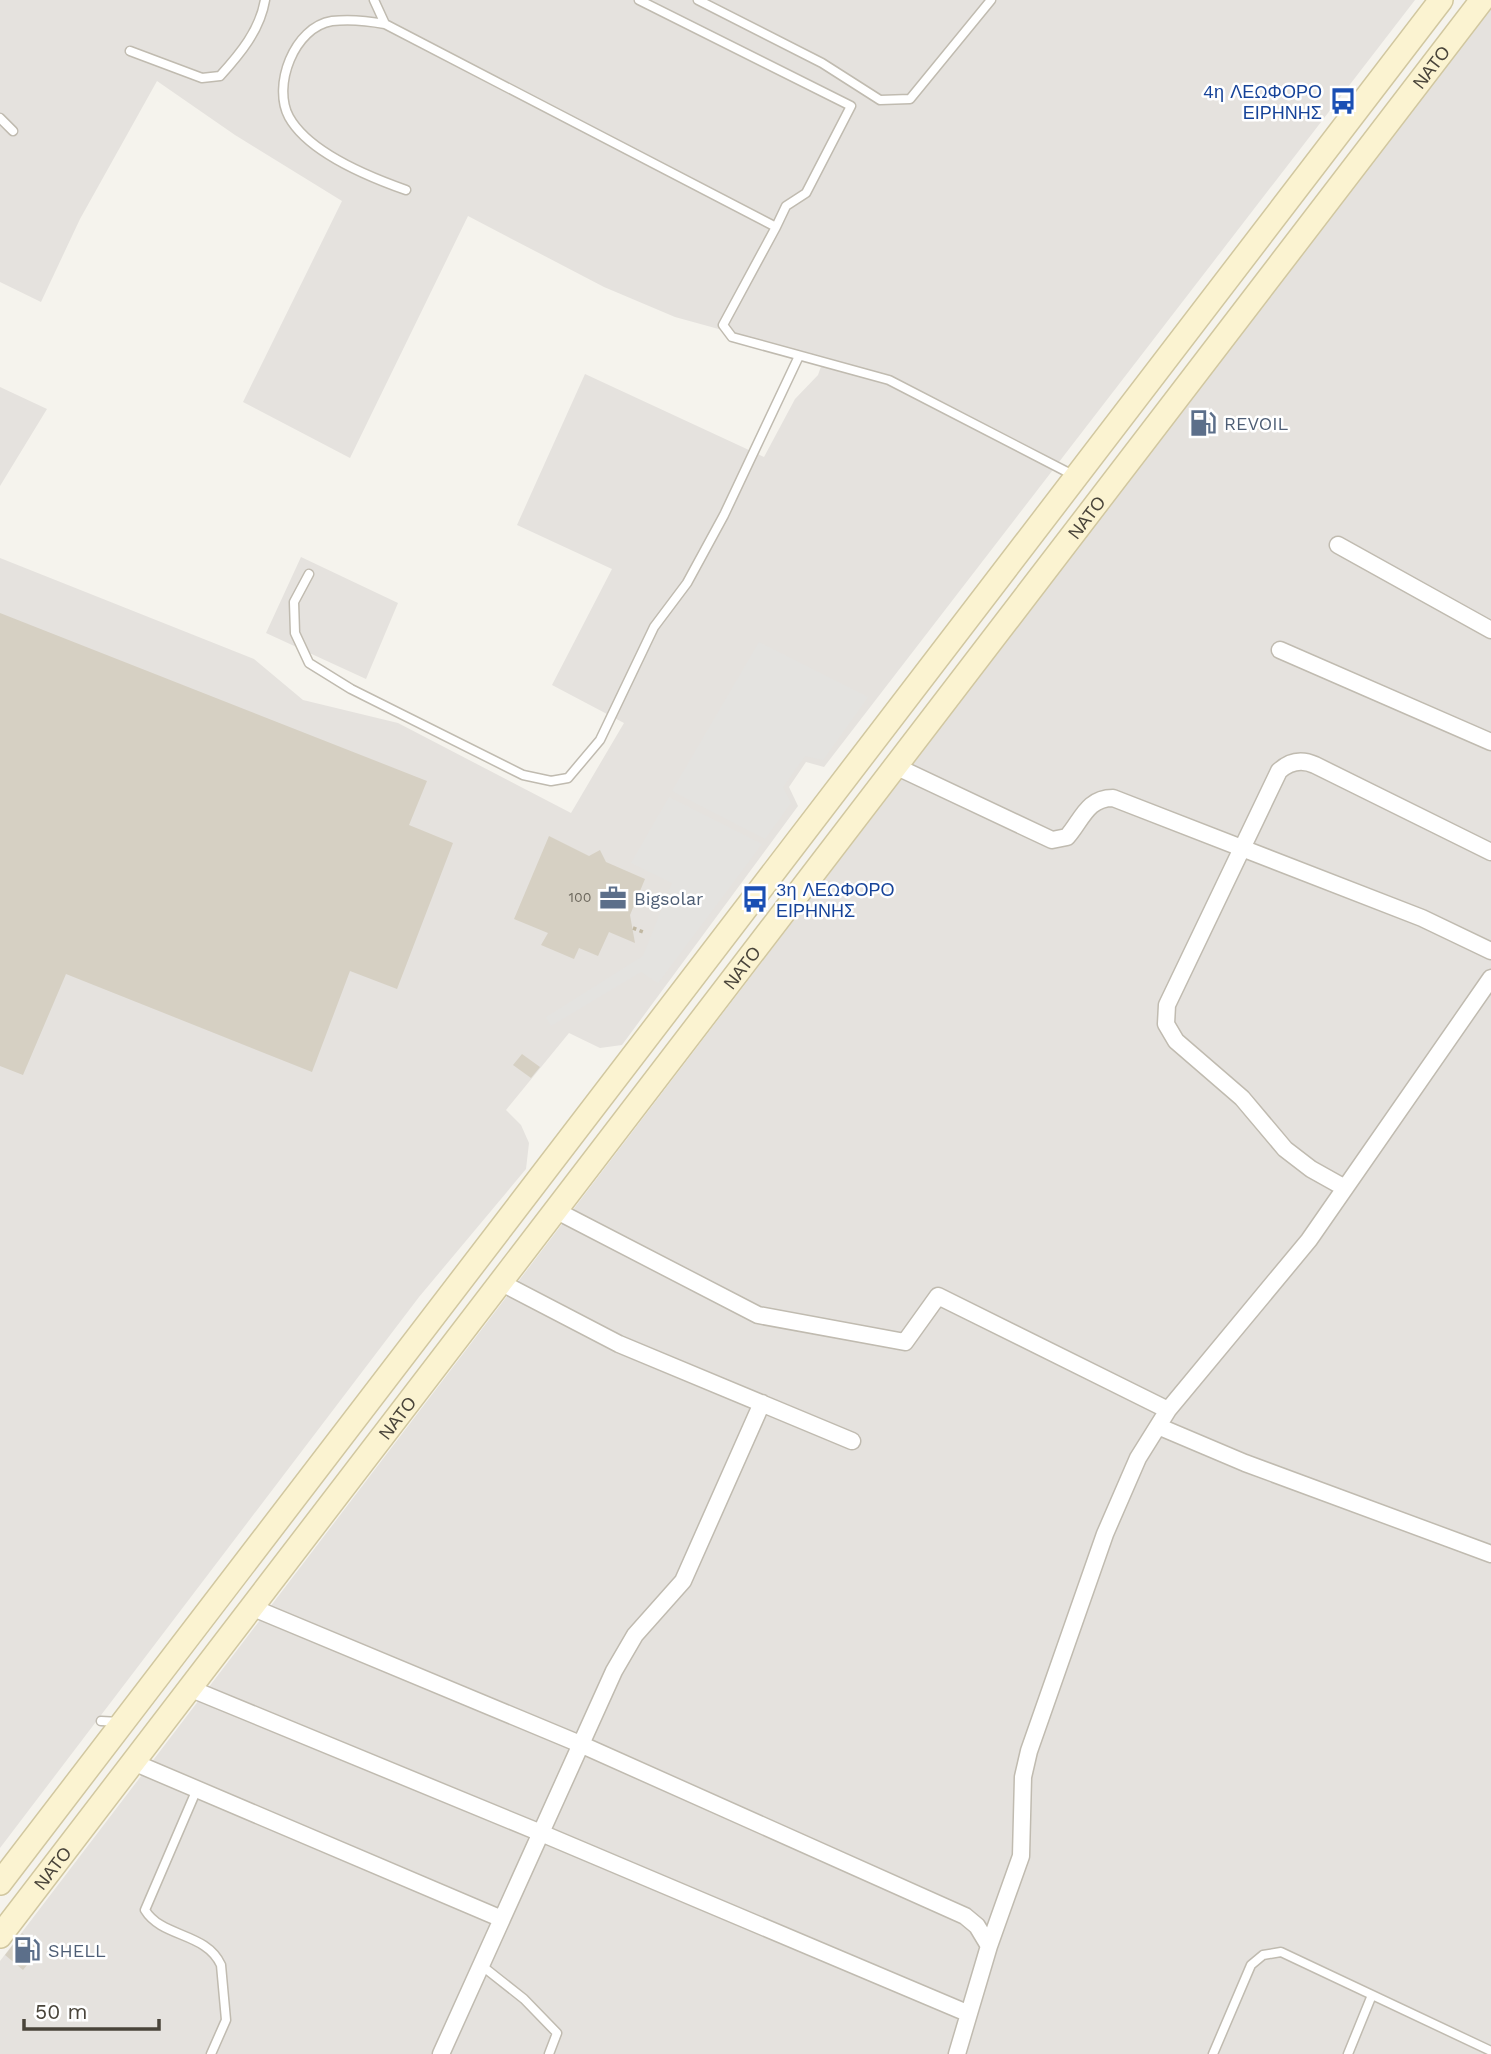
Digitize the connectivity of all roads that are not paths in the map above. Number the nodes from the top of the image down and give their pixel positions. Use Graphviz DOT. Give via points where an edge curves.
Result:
graph roads {
  1 [pos="265,0"];
  2 [pos="374,0"];
  3 [pos="639,0"];
  4 [pos="698,0"];
  5 [pos="992,0"];
  6 [pos="1441,0"];
  7 [pos="1482,0"];
  8 [pos="385,24"];
  9 [pos="130,51"];
  10 [pos="0,118"];
  11 [pos="13,131"];
  12 [pos="406,190"];
  13 [pos="776,227"];
  14 [pos="799,356"];
  15 [pos="1076,477"];
  16 [pos="1338,545"];
  17 [pos="309,574"];
  18 [pos="1491,630"];
  19 [pos="1280,650"];
  20 [pos="1491,742"];
  21 [pos="895,766"];
  22 [pos="1241,848"];
  23 [pos="1491,852"];
  24 [pos="1491,951"];
  25 [pos="1491,978"];
  26 [pos="1345,1188"];
  27 [pos="555,1210"];
  28 [pos="500,1282"];
  29 [pos="762,1403"];
  30 [pos="1168,1410"];
  31 [pos="1160,1427"];
  32 [pos="852,1441"];
  33 [pos="1491,1554"];
  34 [pos="251,1607"];
  35 [pos="189,1688"];
  36 [pos="580,1744"];
  37 [pos="132,1762"];
  38 [pos="197,1788"];
  39 [pos="541,1833"];
  40 [pos="0,1883"];
  41 [pos="502,1919"];
  42 [pos="0,1936"];
  43 [pos="989,1946"];
  44 [pos="481,1965"];
  45 [pos="1372,1995"];
  46 [pos="967,2013"];
  47 [pos="1491,2051"];
  48 [pos="211,2054"];
  49 [pos="441,2054"];
  50 [pos="549,2054"];
  51 [pos="957,2054"];
  52 [pos="1213,2054"];
  53 [pos="1348,2054"];
  1 -- 9 [label="lane" via="242,52 220,76 202,78"];
  2 -- 8 [label="lane"];
  3 -- 13 [label="lane" via="851,106 806,193 786,206"];
  4 -- 5 [label="lane" via="822,63 880,100 910,99"];
  6 -- 15 [label="main road, ΝΑΤΟ"];
  7 -- 21 [label="main road, ΝΑΤΟ"];
  8 -- 12 [label="lane" via="329,21 304,37 284,73 282,100 304,137 363,175"];
  8 -- 13 [label="lane"];
  10 -- 11 [label="lane"];
  13 -- 14 [label="lane" via="723,325 732,337"];
  14 -- 15 [label="lane" via="889,380"];
  14 -- 17 [label="lane" via="687,583 654,627 600,740 568,778 551,781 523,775 340,684 309,663 295,634 294,602"];
  15 -- 40 [label="main road, ΝΑΤΟ" via="112,1722"];
  16 -- 18 [label="street"];
  19 -- 20 [label="street"];
  21 -- 22 [label="street" via="1052,840 1067,837 1099,798 1113,798"];
  21 -- 27 [label="main road, ΝΑΤΟ"];
  22 -- 23 [label="street" via="1279,771 1303,761"];
  22 -- 24 [label="street" via="1422,918"];
  22 -- 26 [label="street" via="1167,1006 1166,1024 1176,1041 1242,1098 1285,1149"];
  25 -- 26 [label="street"];
  26 -- 30 [label="street" via="1309,1240"];
  27 -- 28 [label="main road, ΝΑΤΟ"];
  27 -- 30 [label="street" via="758,1315 905,1342 938,1296"];
  28 -- 29 [label="street" via="618,1344"];
  28 -- 34 [label="main road, ΝΑΤΟ"];
  29 -- 32 [label="street"];
  29 -- 36 [label="street" via="683,1581 635,1635"];
  30 -- 31 [label="street"];
  31 -- 33 [label="street"];
  31 -- 43 [label="street" via="1120,1493 1029,1751 1023,1777 1021,1856"];
  34 -- 35 [label="main road, ΝΑΤΟ"];
  34 -- 36 [label="street"];
  35 -- 37 [label="main road, ΝΑΤΟ"];
  35 -- 39 [label="street"];
  36 -- 39 [label="street"];
  36 -- 43 [label="street" via="965,1916"];
  37 -- 38 [label="street"];
  37 -- 42 [label="main road, ΝΑΤΟ"];
  38 -- 41 [label="street"];
  38 -- 48 [label="lane" via="145,1910 157,1922 202,1943 218,1957 226,2020"];
  39 -- 41 [label="street"];
  39 -- 46 [label="street"];
  41 -- 44 [label="street"];
  43 -- 46 [label="street"];
  44 -- 49 [label="street"];
  44 -- 50 [label="lane" via="557,2033"];
  45 -- 47 [label="lane"];
  45 -- 52 [label="lane" via="1281,1952 1263,1955 1251,1965"];
  45 -- 53 [label="lane"];
  46 -- 51 [label="street"];
}
